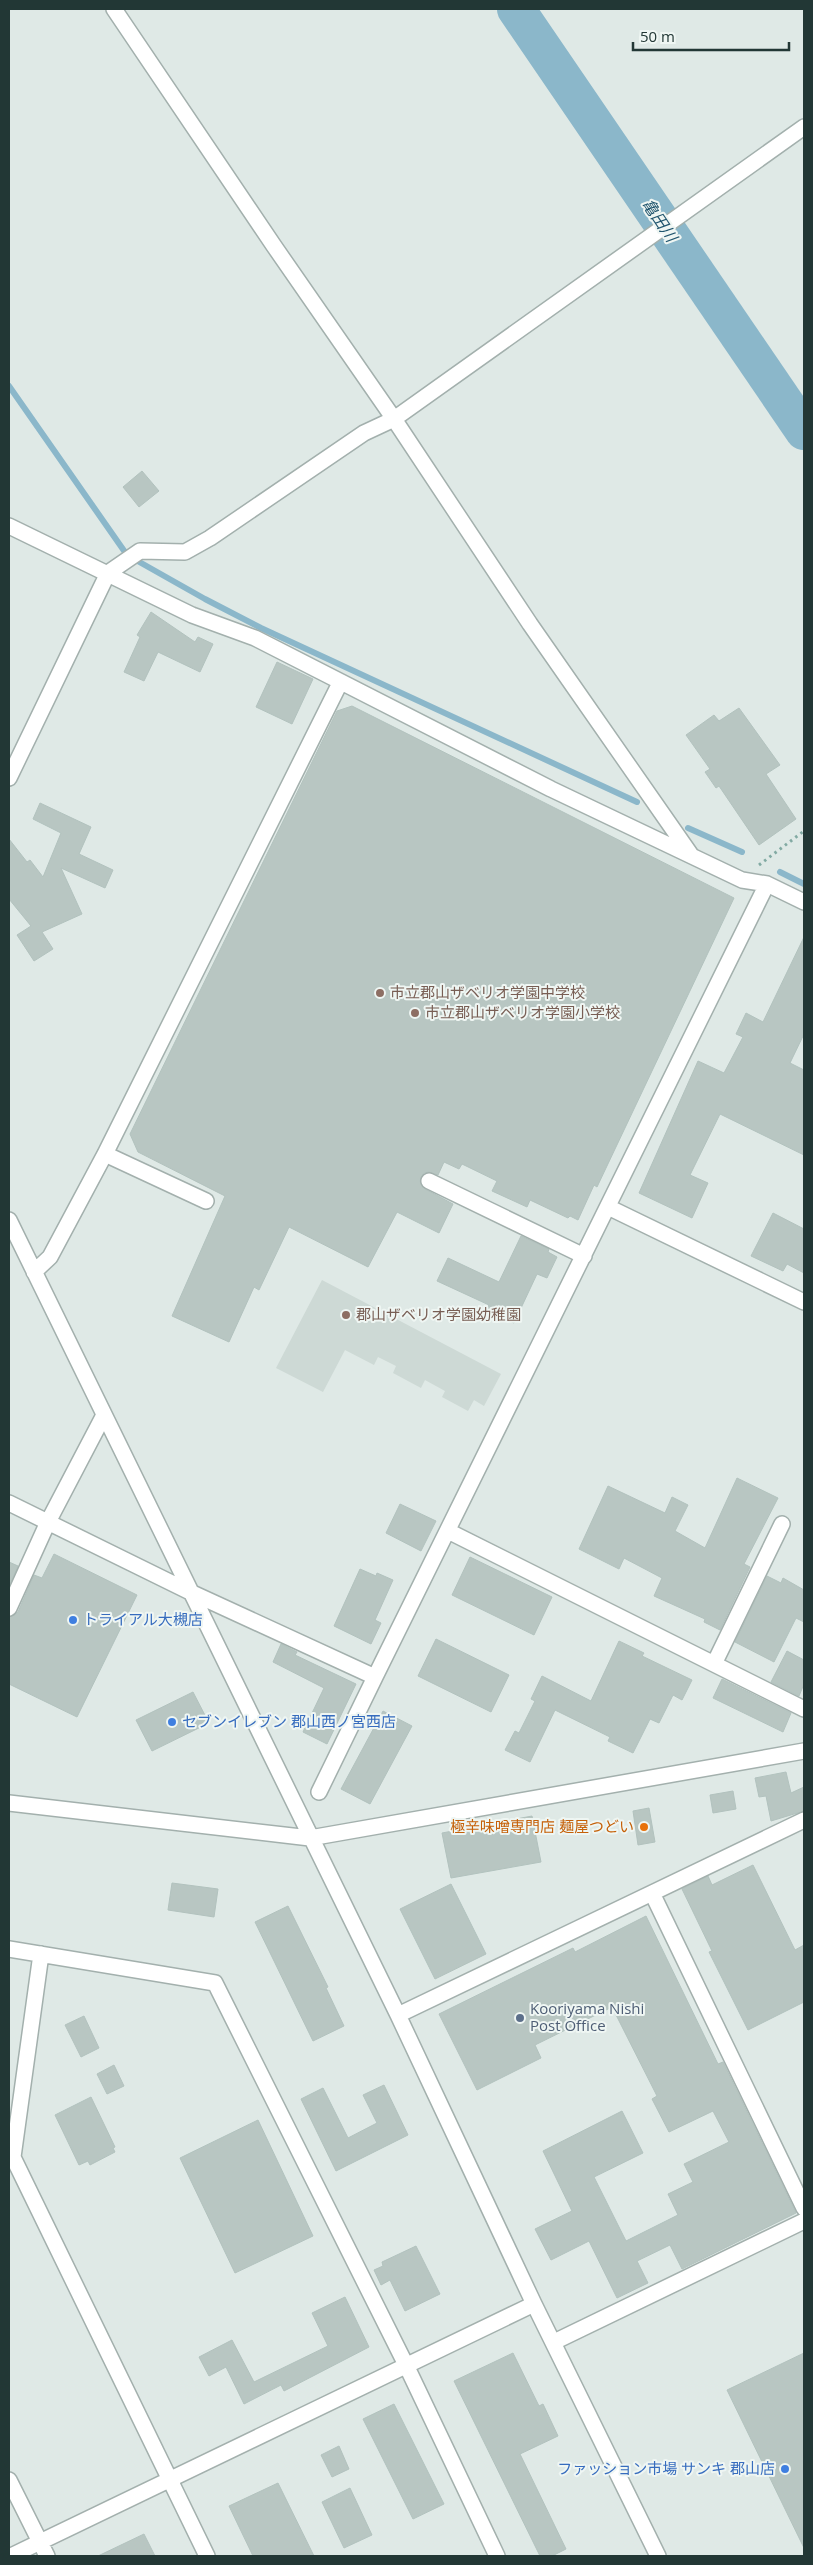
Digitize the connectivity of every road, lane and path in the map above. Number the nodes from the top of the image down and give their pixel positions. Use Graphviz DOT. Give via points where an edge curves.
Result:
graph roads {
  1 [pos="114,9"];
  2 [pos="804,127"];
  3 [pos="394,419"];
  4 [pos="9,526"];
  5 [pos="113,569"];
  6 [pos="340,683"];
  7 [pos="9,778"];
  8 [pos="804,831"];
  9 [pos="690,856"];
  10 [pos="742,880"];
  11 [pos="767,884"];
  12 [pos="804,902"];
  13 [pos="105,1154"];
  14 [pos="429,1181"];
  15 [pos="206,1201"];
  16 [pos="608,1207"];
  17 [pos="9,1220"];
  18 [pos="584,1256"];
  19 [pos="34,1272"];
  20 [pos="804,1302"];
  21 [pos="104,1415"];
  22 [pos="9,1502"];
  23 [pos="48,1522"];
  24 [pos="782,1524"];
  25 [pos="448,1531"];
  26 [pos="188,1591"];
  27 [pos="9,1608"];
  28 [pos="714,1664"];
  29 [pos="375,1677"];
  30 [pos="804,1709"];
  31 [pos="804,1751"];
  32 [pos="319,1792"];
  33 [pos="9,1803"];
  34 [pos="804,1820"];
  35 [pos="310,1838"];
  36 [pos="652,1893"];
  37 [pos="9,1949"];
  38 [pos="41,1954"];
  39 [pos="398,2015"];
  40 [pos="11,2153"];
  41 [pos="804,2208"];
  42 [pos="804,2220"];
  43 [pos="534,2304"];
  44 [pos="554,2342"];
  45 [pos="407,2367"];
  46 [pos="9,2480"];
  47 [pos="172,2480"];
  48 [pos="40,2542"];
  49 [pos="11,2556"];
  50 [pos="47,2556"];
  51 [pos="207,2556"];
  52 [pos="497,2556"];
  53 [pos="658,2556"];
  1 -- 3 [label="street"];
  2 -- 3 [label="street"];
  3 -- 5 [label="street" via="364,433 185,552 140,551"];
  3 -- 9 [label="street"];
  4 -- 5 [label="street"];
  5 -- 6 [label="street" via="192,615 255,638"];
  5 -- 7 [label="street"];
  6 -- 9 [label="street"];
  6 -- 13 [label="street"];
  8 -- 10 [label="path"];
  9 -- 10 [label="street"];
  10 -- 11 [label="street"];
  11 -- 12 [label="street"];
  11 -- 16 [label="street"];
  13 -- 15 [label="street"];
  13 -- 19 [label="street" via="50,1257"];
  14 -- 18 [label="street"];
  16 -- 18 [label="street"];
  16 -- 20 [label="street"];
  17 -- 19 [label="street"];
  18 -- 25 [label="street"];
  19 -- 21 [label="street"];
  21 -- 23 [label="street"];
  21 -- 26 [label="street"];
  22 -- 23 [label="street"];
  23 -- 26 [label="street"];
  23 -- 27 [label="street"];
  24 -- 28 [label="street"];
  25 -- 28 [label="street"];
  25 -- 29 [label="street"];
  26 -- 29 [label="street"];
  26 -- 35 [label="street"];
  28 -- 30 [label="street"];
  29 -- 32 [label="street"];
  31 -- 35 [label="street"];
  33 -- 35 [label="street"];
  34 -- 36 [label="street"];
  35 -- 39 [label="street"];
  36 -- 39 [label="street"];
  36 -- 41 [label="street"];
  37 -- 38 [label="street"];
  38 -- 40 [label="street"];
  38 -- 45 [label="street" via="215,1983"];
  39 -- 43 [label="street"];
  40 -- 47 [label="street"];
  42 -- 44 [label="street"];
  43 -- 44 [label="street"];
  43 -- 45 [label="street"];
  44 -- 53 [label="street"];
  45 -- 47 [label="street"];
  45 -- 52 [label="street"];
  46 -- 48 [label="street"];
  47 -- 48 [label="street"];
  47 -- 51 [label="street"];
  48 -- 49 [label="street"];
  48 -- 50 [label="street"];
}
